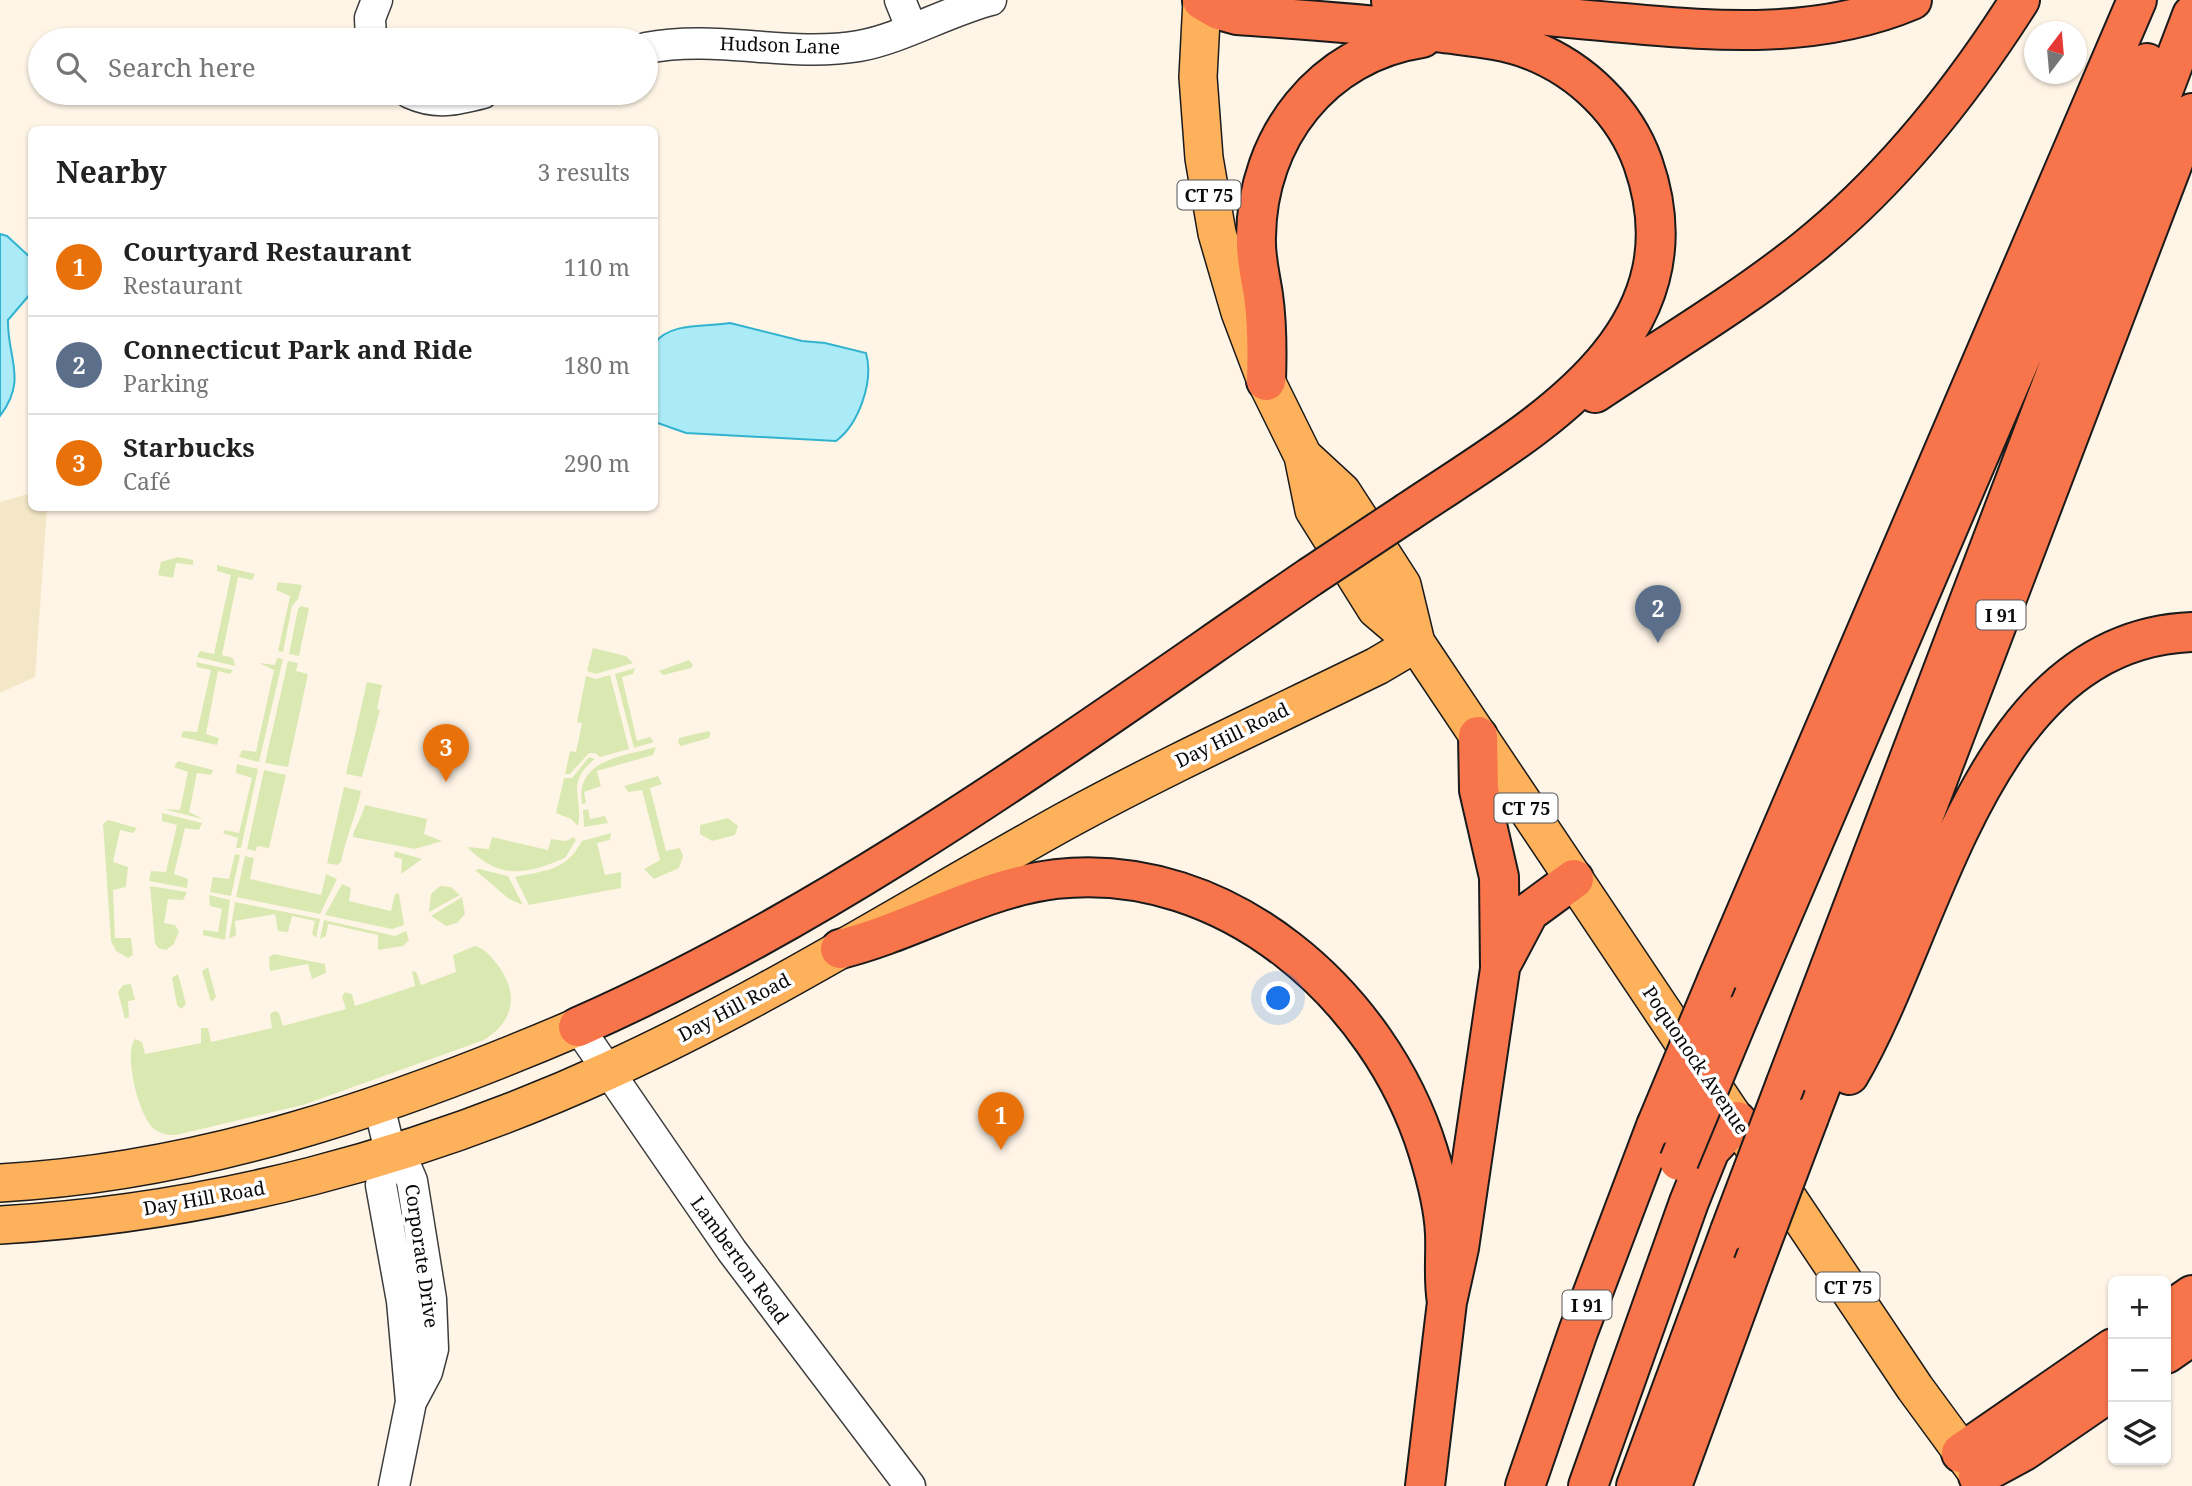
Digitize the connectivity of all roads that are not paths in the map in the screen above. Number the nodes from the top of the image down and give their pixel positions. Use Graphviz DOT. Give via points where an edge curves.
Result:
graph roads {
  1 [pos="377,0"];
  2 [pos="900,0"];
  3 [pos="991,0"];
  4 [pos="1201,0"];
  5 [pos="1378,0"];
  6 [pos="1912,0"];
  7 [pos="2020,0"];
  8 [pos="2137,0"];
  9 [pos="2174,0"];
  10 [pos="2192,15"];
  11 [pos="911,27"];
  12 [pos="370,28"];
  13 [pos="1465,36"];
  14 [pos="658,46"];
  15 [pos="2192,113"];
  16 [pos="1266,381"];
  17 [pos="1535,426"];
  18 [pos="2192,632"];
  19 [pos="1416,643"];
  20 [pos="1478,736"];
  21 [pos="1574,879"];
  22 [pos="840,949"];
  23 [pos="1500,969"];
  24 [pos="578,1027"];
  25 [pos="609,1071"];
  26 [pos="379,1105"];
  27 [pos="1809,1117"];
  28 [pos="1737,1121"];
  29 [pos="391,1156"];
  30 [pos="0,1183"];
  31 [pos="0,1225"];
  32 [pos="2192,1295"];
  33 [pos="1447,1302"];
  34 [pos="2171,1310"];
  35 [pos="2192,1336"];
  36 [pos="2171,1351"];
  37 [pos="2108,1353"];
  38 [pos="2108,1393"];
  39 [pos="1978,1475"];
  40 [pos="394,1486"];
  41 [pos="910,1486"];
  42 [pos="1425,1486"];
  43 [pos="1525,1486"];
  44 [pos="1562,1486"];
  45 [pos="1588,1486"];
  46 [pos="1613,1486"];
  47 [pos="1636,1486"];
  48 [pos="1672,1486"];
  1 -- 12 [label="street"];
  2 -- 11 [label="street"];
  3 -- 11 [label="street, Hudson Lane"];
  4 -- 13 [label="highway" via="1234,14"];
  4 -- 16 [label="main road, Poquonock Avenue / CT 75" via="1199,103 1211,206 1234,293"];
  5 -- 6 [label="highway" via="1651,26 1757,30 1833,24"];
  7 -- 17 [label="highway" via="1914,145 1830,229 1777,271 1592,395"];
  8 -- 43 [label="highway, I 91, bridge" via="1656,1126"];
  9 -- 44 [label="highway, bridge" via="1679,1161"];
  10 -- 47 [label="highway, bridge"];
  11 -- 14 [label="street, Hudson Lane" via="861,46 824,49 704,42"];
  13 -- 16 [label="highway" via="1408,40 1364,55 1316,90 1279,136 1265,169 1256,223"];
  13 -- 17 [label="highway" via="1500,40 1534,51 1587,84 1629,133 1646,171 1652,201 1653,261 1637,316 1601,368"];
  15 -- 27 [label="highway, I 91"];
  16 -- 19 [label="main road, Poquonock Avenue / CT 75" via="1303,456 1342,492 1402,585"];
  17 -- 24 [label="highway, bridge" via="841,892 711,965"];
  18 -- 27 [label="highway" via="2139,641 2104,656 2060,687 2022,724 1975,799 1857,1060 1839,1087"];
  19 -- 20 [label="main road, Poquonock Avenue / CT 75"];
  19 -- 22 [label="main road, Day Hill Road" via="1114,795"];
  20 -- 21 [label="main road, Poquonock Avenue / CT 75"];
  20 -- 23 [label="highway" via="1479,790 1499,877"];
  21 -- 23 [label="highway" via="1529,912"];
  21 -- 28 [label="main road, Poquonock Avenue / CT 75"];
  22 -- 25 [label="main road, Day Hill Road"];
  22 -- 33 [label="highway" via="895,934 1006,891 1075,878 1116,879 1169,890 1253,927 1314,970 1343,999 1400,1083 1420,1127 1443,1210"];
  23 -- 33 [label="highway"];
  24 -- 25 [label="street, Lamberton Road"];
  24 -- 26 [label="main road"];
  25 -- 29 [label="main road, Day Hill Road"];
  25 -- 41 [label="street, Lamberton Road" via="739,1261"];
  26 -- 29 [label="street, Corporate Drive"];
  26 -- 30 [label="main road" via="298,1132 200,1156 81,1176"];
  27 -- 48 [label="highway, I 91, bridge"];
  28 -- 39 [label="main road, Poquonock Avenue / CT 75"];
  28 -- 45 [label="highway" via="1710,1150"];
  28 -- 46 [label="highway" via="1734,1161"];
  29 -- 31 [label="main road, Day Hill Road" via="185,1203 82,1219"];
  29 -- 40 [label="street, Corporate Drive" via="406,1167 412,1181 433,1315 432,1357 411,1402"];
  32 -- 34 [label="highway"];
  33 -- 42 [label="highway"];
  35 -- 36 [label="highway"];
  37 -- 39 [label="highway"];
  38 -- 39 [label="highway" via="2024,1451"];
}
